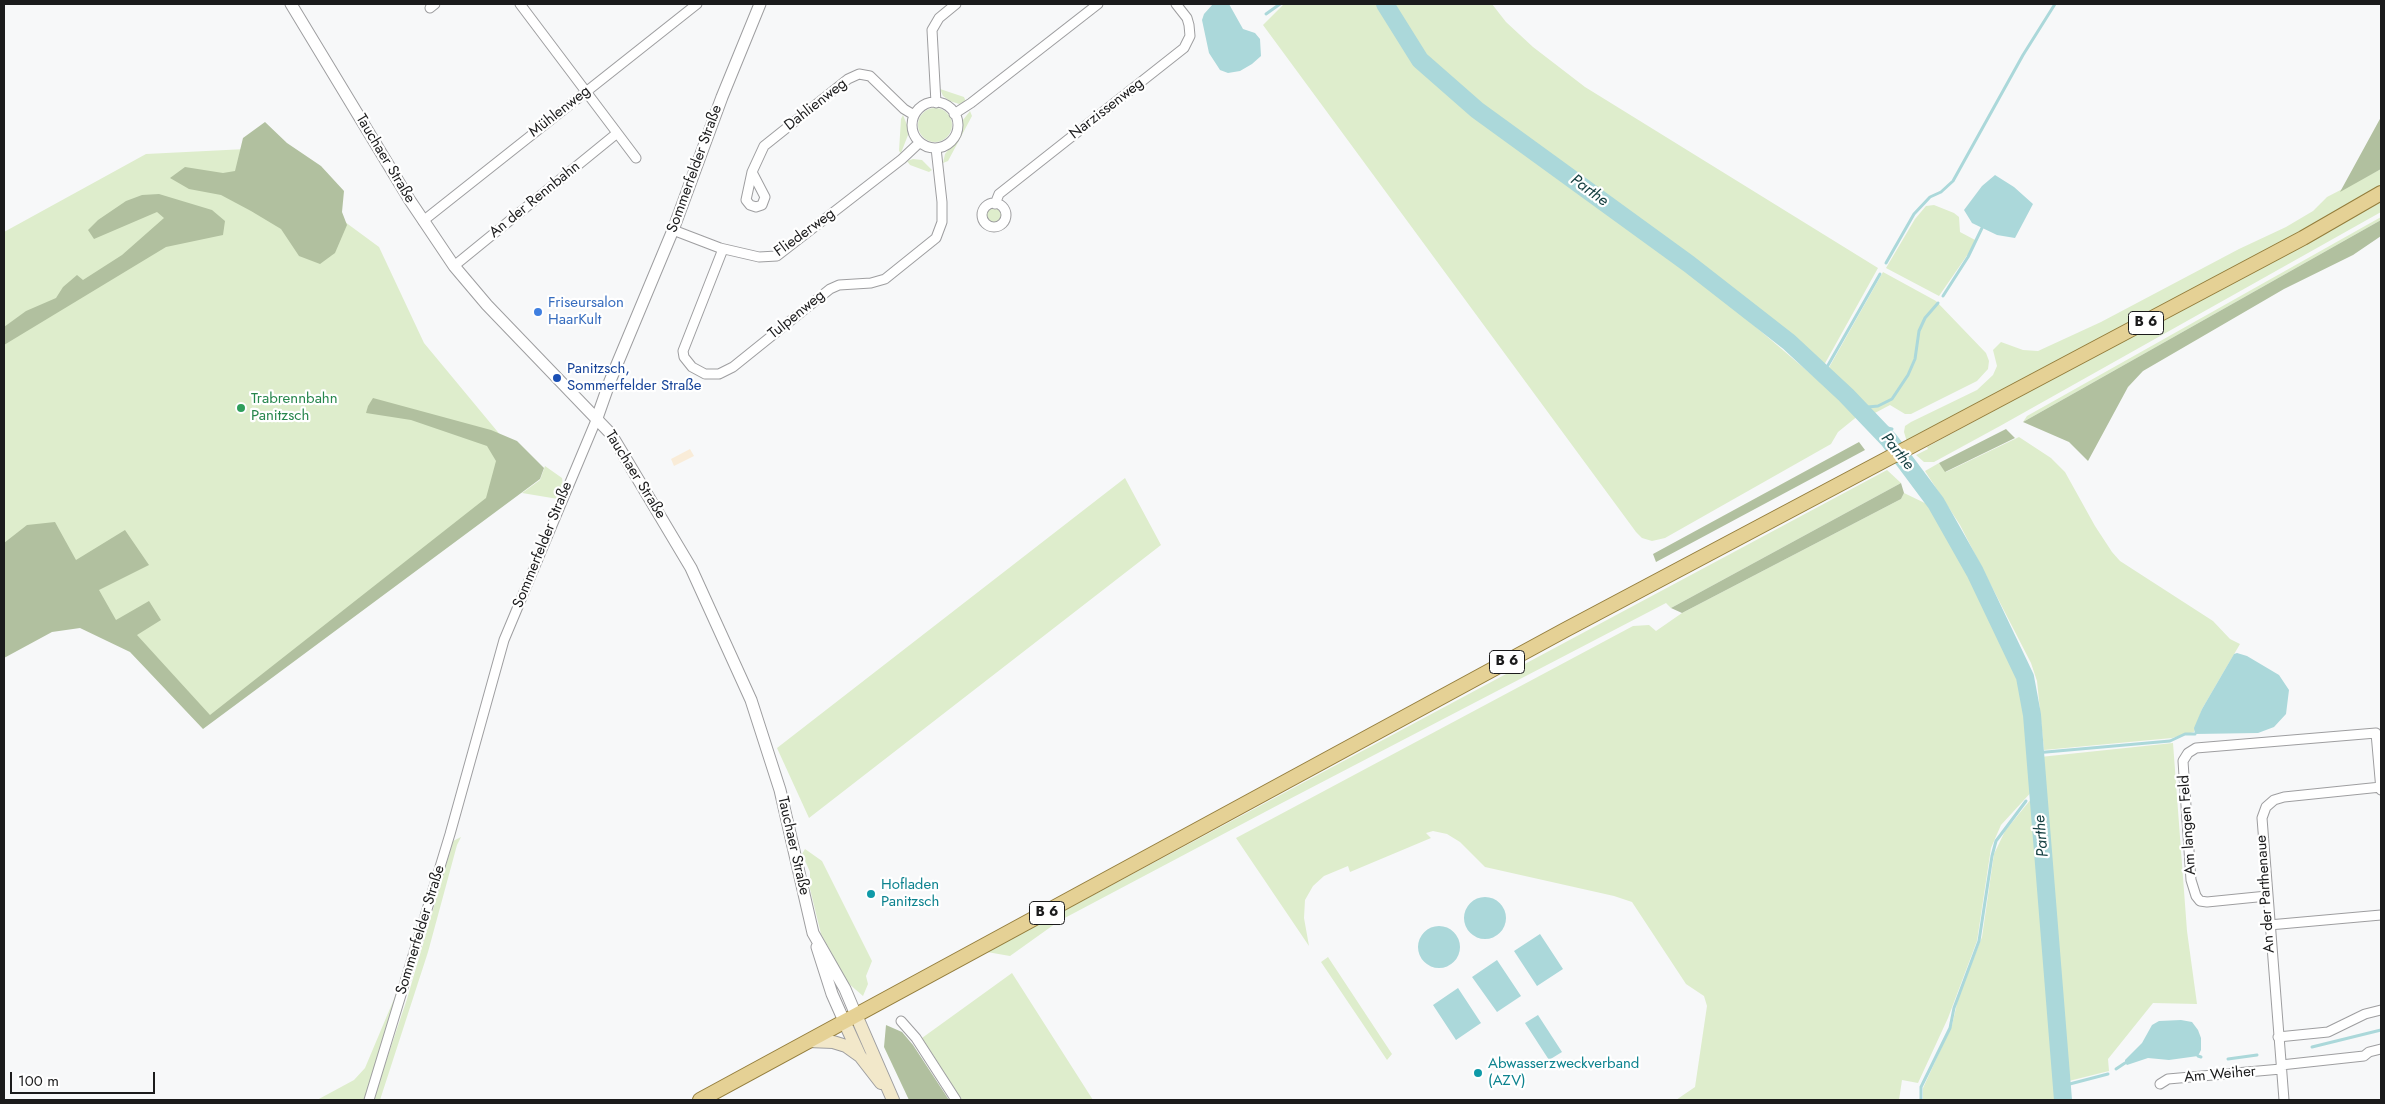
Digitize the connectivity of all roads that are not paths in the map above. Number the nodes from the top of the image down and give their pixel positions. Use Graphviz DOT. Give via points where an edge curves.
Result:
graph roads {
  1 [pos="291,4"];
  2 [pos="520,4"];
  3 [pos="697,4"];
  4 [pos="760,4"];
  5 [pos="956,4"];
  6 [pos="1098,4"];
  7 [pos="1176,4"];
  8 [pos="586,92"];
  9 [pos="936,103"];
  10 [pos="954,114"];
  11 [pos="914,116"];
  12 [pos="616,134"];
  13 [pos="920,143"];
  14 [pos="936,148"];
  15 [pos="636,158"];
  16 [pos="752,172"];
  17 [pos="2381,193"];
  18 [pos="996,204"];
  19 [pos="423,221"];
  20 [pos="673,230"];
  21 [pos="723,249"];
  22 [pos="454,266"];
  23 [pos="597,418"];
  24 [pos="2379,732"];
  25 [pos="2381,788"];
  26 [pos="2267,896"];
  27 [pos="2381,915"];
  28 [pos="2269,924"];
  29 [pos="2381,1010"];
  30 [pos="850,1018"];
  31 [pos="901,1021"];
  32 [pos="2278,1036"];
  33 [pos="808,1041"];
  34 [pos="2381,1049"];
  35 [pos="860,1056"];
  36 [pos="2281,1067"];
  37 [pos="2160,1084"];
  38 [pos="892,1098"];
  39 [pos="369,1100"];
  40 [pos="700,1100"];
  41 [pos="956,1100"];
  42 [pos="2284,1100"];
  1 -- 19 [label="street, Tauchaer Straße"];
  2 -- 8 [label="street"];
  3 -- 8 [label="street, Mühlenweg"];
  4 -- 20 [label="street, Sommerfelder Straße"];
  5 -- 9 [label="street" via="939,18 932,30"];
  6 -- 10 [label="street"];
  7 -- 18 [label="street, Narzissenweg" via="1188,18 1190,36 1184,48 999,194"];
  8 -- 12 [label="street"];
  8 -- 19 [label="street, Mühlenweg"];
  9 -- 10 [label="street" via="947,106"];
  9 -- 11 [label="street" via="923,106"];
  10 -- 14 [label="street" via="957,122 955,136 945,146"];
  11 -- 13 [label="street" via="912,128"];
  11 -- 16 [label="street, Dahlienweg" via="870,76 859,74 848,79 764,146"];
  12 -- 15 [label="street"];
  12 -- 22 [label="street, An der Rennbahn"];
  13 -- 14 [label="street"];
  13 -- 21 [label="street, Fliederweg" via="777,256 759,257"];
  14 -- 21 [label="street, Tulpenweg" via="942,222 936,238 885,279 830,289 733,367 720,374 705,374 692,367 683,351"];
  17 -- 30 [label="main road, B 6" via="2303,238 1565,630"];
  19 -- 22 [label="street, Tauchaer Straße"];
  20 -- 21 [label="street, Fliederweg"];
  20 -- 23 [label="street, Sommerfelder Straße"];
  22 -- 23 [label="street, Tauchaer Straße" via="487,305"];
  23 -- 30 [label="street, Tauchaer Straße" via="612,434 691,568 751,700 780,790 820,961"];
  23 -- 39 [label="street, Sommerfelder Straße" via="504,640 450,834"];
  24 -- 25 [label="street, Am langen Feld"];
  24 -- 26 [label="street, Am langen Feld" via="2196,748 2188,753 2183,761 2191,880 2196,896 2207,902"];
  25 -- 26 [label="street, An der Parthenaue" via="2291,796 2274,800 2266,807 2261,824"];
  26 -- 28 [label="street, An der Parthenaue"];
  27 -- 28 [label="street"];
  28 -- 32 [label="street, An der Parthenaue"];
  29 -- 32 [label="street" via="2328,1032"];
  30 -- 33 [label="main road, B 6"];
  30 -- 35 [label="main road"];
  30 -- 38 [label="main road"];
  31 -- 41 [label="street" via="916,1038"];
  32 -- 36 [label="street, An der Parthenaue"];
  33 -- 35 [label="main road" via="833,1042"];
  33 -- 40 [label="main road, B 6"];
  34 -- 36 [label="street, Am Weiher" via="2364,1056"];
  35 -- 38 [label="main road"];
  36 -- 37 [label="street, Am Weiher" via="2168,1079"];
  36 -- 42 [label="street, An der Parthenaue"];
}
